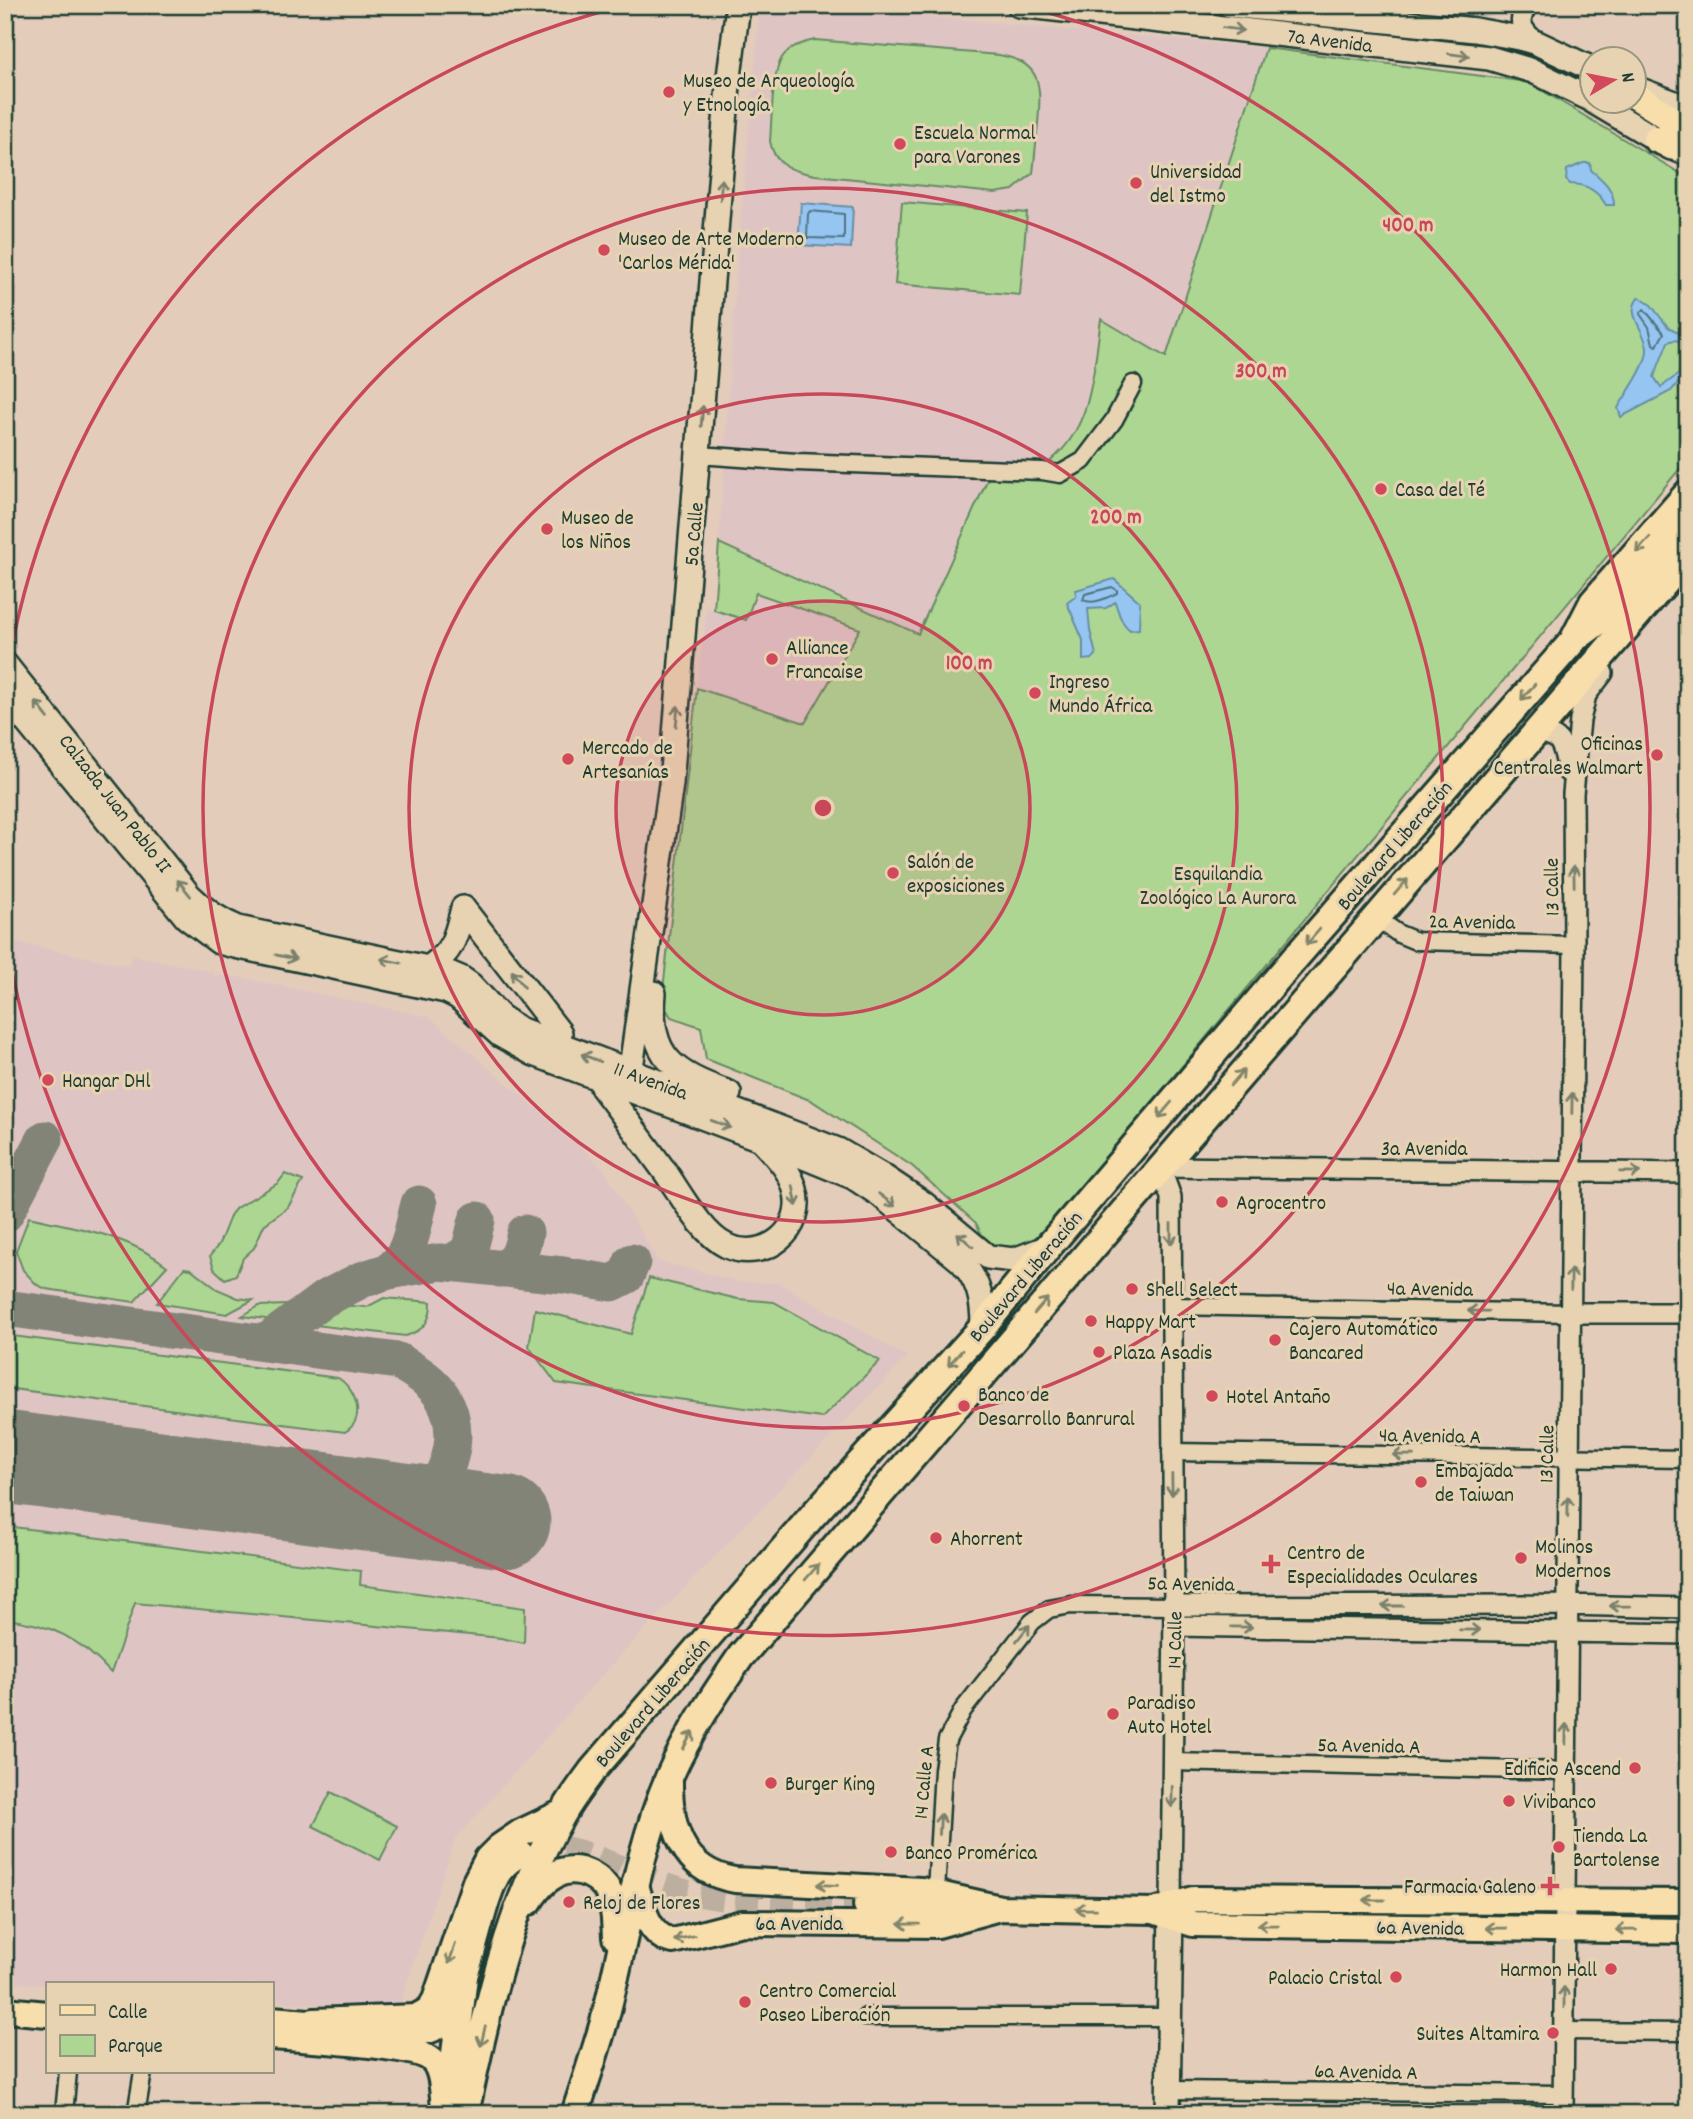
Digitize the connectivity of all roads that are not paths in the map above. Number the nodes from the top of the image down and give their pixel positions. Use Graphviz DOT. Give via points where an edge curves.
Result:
graph roads {
  1 [pos="726,5"];
  2 [pos="738,5"];
  3 [pos="1020,5"];
  4 [pos="1230,5"];
  5 [pos="1528,5"];
  6 [pos="1261,7"];
  7 [pos="1537,43"];
  8 [pos="1578,63"];
  9 [pos="728,85"];
  10 [pos="1648,93"];
  11 [pos="1578,94"];
  12 [pos="1648,104"];
  13 [pos="1688,108"];
  14 [pos="1618,116"];
  15 [pos="1688,129"];
  16 [pos="1657,139"];
  17 [pos="1688,152"];
  18 [pos="1688,160"];
  19 [pos="1133,384"];
  20 [pos="699,455"];
  21 [pos="1688,493"];
  22 [pos="1688,528"];
  23 [pos="1688,556"];
  24 [pos="1619,634"];
  25 [pos="1573,641"];
  26 [pos="5,664"];
  27 [pos="5,701"];
  28 [pos="1534,733"];
  29 [pos="671,784"];
  30 [pos="1573,794"];
  31 [pos="1375,917"];
  32 [pos="229,935"];
  33 [pos="1574,945"];
  34 [pos="426,969"];
  35 [pos="560,1033"];
  36 [pos="632,1061"];
  37 [pos="602,1087"];
  38 [pos="635,1101"];
  39 [pos="760,1139"];
  40 [pos="838,1150"];
  41 [pos="650,1151"];
  42 [pos="1160,1167"];
  43 [pos="1572,1171"];
  44 [pos="1688,1172"];
  45 [pos="1048,1247"];
  46 [pos="1171,1306"];
  47 [pos="1570,1312"];
  48 [pos="1688,1312"];
  49 [pos="983,1327"];
  50 [pos="1171,1452"];
  51 [pos="1569,1458"];
  52 [pos="1688,1459"];
  53 [pos="1567,1605"];
  54 [pos="1174,1606"];
  55 [pos="1688,1608"];
  56 [pos="1174,1626"];
  57 [pos="1567,1632"];
  58 [pos="1688,1634"];
  59 [pos="980,1686"];
  60 [pos="1172,1762"];
  61 [pos="1566,1771"];
  62 [pos="670,1776"];
  63 [pos="563,1813"];
  64 [pos="521,1854"];
  65 [pos="635,1882"];
  66 [pos="936,1892"];
  67 [pos="1564,1900"];
  68 [pos="1688,1902"];
  69 [pos="866,1905"];
  70 [pos="1000,1908"];
  71 [pos="1162,1916"];
  72 [pos="1564,1928"];
  73 [pos="1688,1931"];
  74 [pos="506,1946"];
  75 [pos="618,1960"];
  76 [pos="464,1976"];
  77 [pos="5,2010"];
  78 [pos="46,2014"];
  79 [pos="866,2017"];
  80 [pos="1169,2017"];
  81 [pos="273,2019"];
  82 [pos="314,2022"];
  83 [pos="604,2022"];
  84 [pos="1563,2031"];
  85 [pos="1688,2032"];
  86 [pos="273,2037"];
  87 [pos="68,2074"];
  88 [pos="143,2074"];
  89 [pos="1168,2090"];
  90 [pos="1563,2094"];
  91 [pos="64,2113"];
  92 [pos="136,2114"];
  93 [pos="446,2114"];
  94 [pos="465,2114"];
  95 [pos="575,2114"];
  96 [pos="586,2114"];
  97 [pos="1168,2114"];
  98 [pos="1563,2114"];
  1 -- 9 [label="main road"];
  2 -- 9 [label="main road, 5a Calle"];
  3 -- 11 [label="main road, 7a Avenida, one-way" via="1489,58 1533,71"];
  4 -- 6 [label="main road, 7a Avenida"];
  5 -- 7 [label="street" via="1520,24"];
  6 -- 7 [label="main road, 7a Avenida" via="1475,30"];
  7 -- 8 [label="main road, 7a Avenida"];
  20 -- 9 [label="main road, 5a Calle, one-way"];
  10 -- 13 [label="main road"];
  12 -- 15 [label="highway"];
  14 -- 16 [label="main road, 7a Avenida"];
  16 -- 17 [label="highway"];
  16 -- 18 [label="main road, 7a Avenida"];
  19 -- 20 [label="street" via="1114,420 1083,461 1060,474"];
  29 -- 20 [label="main road, 5a Calle, one-way"];
  21 -- 25 [label="highway, Boulevard Liberación, one-way" via="1593,602"];
  22 -- 25 [label="highway" via="1607,615"];
  23 -- 24 [label="highway, Boulevard Liberación"];
  24 -- 28 [label="highway, Boulevard Liberación"];
  24 -- 30 [label="street, 13 Calle" via="1609,665 1586,695"];
  25 -- 45 [label="highway, Boulevard Liberación, one-way"];
  32 -- 26 [label="main road, Calzada Juan Pablo II, one-way" via="222,922 190,895"];
  27 -- 32 [label="main road, Calzada Juan Pablo II" via="186,917"];
  28 -- 30 [label="street, 13 Calle" via="1549,733 1559,739"];
  31 -- 28 [label="highway, Boulevard Liberación, one-way"];
  29 -- 36 [label="main road, 5a Calle"];
  29 -- 40 [label="main road" via="673,830 652,1008 661,1048 670,1064 683,1073 804,1121"];
  33 -- 30 [label="street, 13 Calle, one-way"];
  31 -- 33 [label="street, 2a Avenida" via="1416,941"];
  42 -- 31 [label="highway, Boulevard Liberación, one-way"];
  34 -- 32 [label="main road, 11 Avenida, one-way"];
  32 -- 39 [label="main road, 11 Avenida, one-way" via="446,991 500,1035 534,1054"];
  43 -- 33 [label="street, 13 Calle, one-way"];
  35 -- 34 [label="main road, one-way" via="463,908 452,946 442,960"];
  40 -- 34 [label="main road, 11 Avenida, one-way" via="519,1029 461,978"];
  37 -- 41 [label="main road"];
  38 -- 41 [label="main road"];
  39 -- 41 [label="main road, one-way" via="788,1174 797,1208 793,1225 783,1238 755,1250 739,1250 714,1236"];
  39 -- 49 [label="main road, 11 Avenida, one-way" via="853,1177 922,1228 972,1273 983,1304"];
  45 -- 40 [label="main road, 11 Avenida, one-way" via="1014,1260 988,1257 923,1203"];
  42 -- 43 [label="street, 3a Avenida"];
  42 -- 46 [label="street, 14 Calle, one-way" via="1171,1197"];
  62 -- 42 [label="highway, Boulevard Liberación, one-way" via="704,1711 741,1656"];
  43 -- 44 [label="street, 3a Avenida, one-way"];
  47 -- 43 [label="street, 13 Calle, one-way"];
  45 -- 49 [label="highway, Boulevard Liberación"];
  47 -- 46 [label="street, 4a Avenida, one-way"];
  46 -- 50 [label="street, 14 Calle"];
  47 -- 48 [label="street, 4a Avenida"];
  47 -- 51 [label="street, 13 Calle"];
  49 -- 63 [label="highway, Boulevard Liberación, one-way" via="804,1525 592,1771"];
  51 -- 50 [label="street, 4a Avenida A, one-way"];
  50 -- 54 [label="street, 14 Calle, one-way"];
  51 -- 52 [label="street, 4a Avenida A"];
  53 -- 51 [label="street, 13 Calle, one-way"];
  53 -- 54 [label="street, 5a Avenida, one-way"];
  55 -- 53 [label="street, 5a Avenida, one-way"];
  53 -- 57 [label="street, 13 Calle"];
  54 -- 56 [label="street, 14 Calle"];
  59 -- 54 [label="street, 5a Avenida, one-way" via="1048,1609"];
  56 -- 57 [label="street, 5a Avenida, one-way"];
  56 -- 60 [label="street, 14 Calle"];
  57 -- 58 [label="street, 5a Avenida"];
  61 -- 57 [label="street, 13 Calle, one-way"];
  66 -- 59 [label="street, 14 Calle A, one-way" via="947,1740"];
  60 -- 61 [label="street, 5a Avenida A"];
  60 -- 71 [label="street, 14 Calle, one-way"];
  61 -- 67 [label="street, 13 Calle"];
  62 -- 65 [label="highway, Boulevard Liberación"];
  66 -- 62 [label="main road, 6a Avenida, one-way" via="746,1881 716,1875 696,1863 678,1836 671,1815"];
  63 -- 74 [label="highway, Boulevard Liberación"];
  63 -- 82 [label="highway, one-way" via="521,1833 488,1859 430,2010 412,2019"];
  64 -- 76 [label="main road" via="507,1863 496,1879"];
  70 -- 65 [label="main road, 6a Avenida, one-way" via="938,1925 742,1923 673,1941 661,1938 652,1928"];
  65 -- 75 [label="highway, Boulevard Liberación"];
  66 -- 70 [label="main road, 6a Avenida"];
  67 -- 68 [label="main road, 6a Avenida"];
  67 -- 71 [label="main road, 6a Avenida, one-way" via="1193,1899"];
  67 -- 72 [label="street, 13 Calle"];
  69 -- 70 [label="main road"];
  71 -- 70 [label="main road, 6a Avenida, one-way"];
  72 -- 71 [label="main road, 6a Avenida, one-way" via="1193,1924"];
  71 -- 80 [label="main road, 14 Calle"];
  73 -- 72 [label="main road, 6a Avenida, one-way"];
  84 -- 72 [label="street, 13 Calle, one-way"];
  74 -- 75 [label="highway" via="541,1885 552,1875 572,1869 598,1879 610,1895"];
  74 -- 94 [label="highway, Boulevard Liberación, one-way"];
  75 -- 83 [label="highway, Boulevard Liberación"];
  76 -- 82 [label="main road" via="444,2020 427,2031"];
  76 -- 93 [label="highway"];
  77 -- 78 [label="main road"];
  79 -- 80 [label="street"];
  80 -- 89 [label="main road, 14 Calle"];
  81 -- 82 [label="main road"];
  83 -- 95 [label="highway, Boulevard Liberación"];
  83 -- 96 [label="main road, Boulevard Liberación"];
  84 -- 85 [label="street"];
  84 -- 90 [label="street, 13 Calle"];
  86 -- 93 [label="main road" via="424,2055 439,2071"];
  87 -- 91 [label="street"];
  88 -- 92 [label="street"];
  89 -- 90 [label="street, 6a Avenida A"];
  89 -- 97 [label="main road, 14 Calle"];
  90 -- 98 [label="street, 13 Calle"];
}
